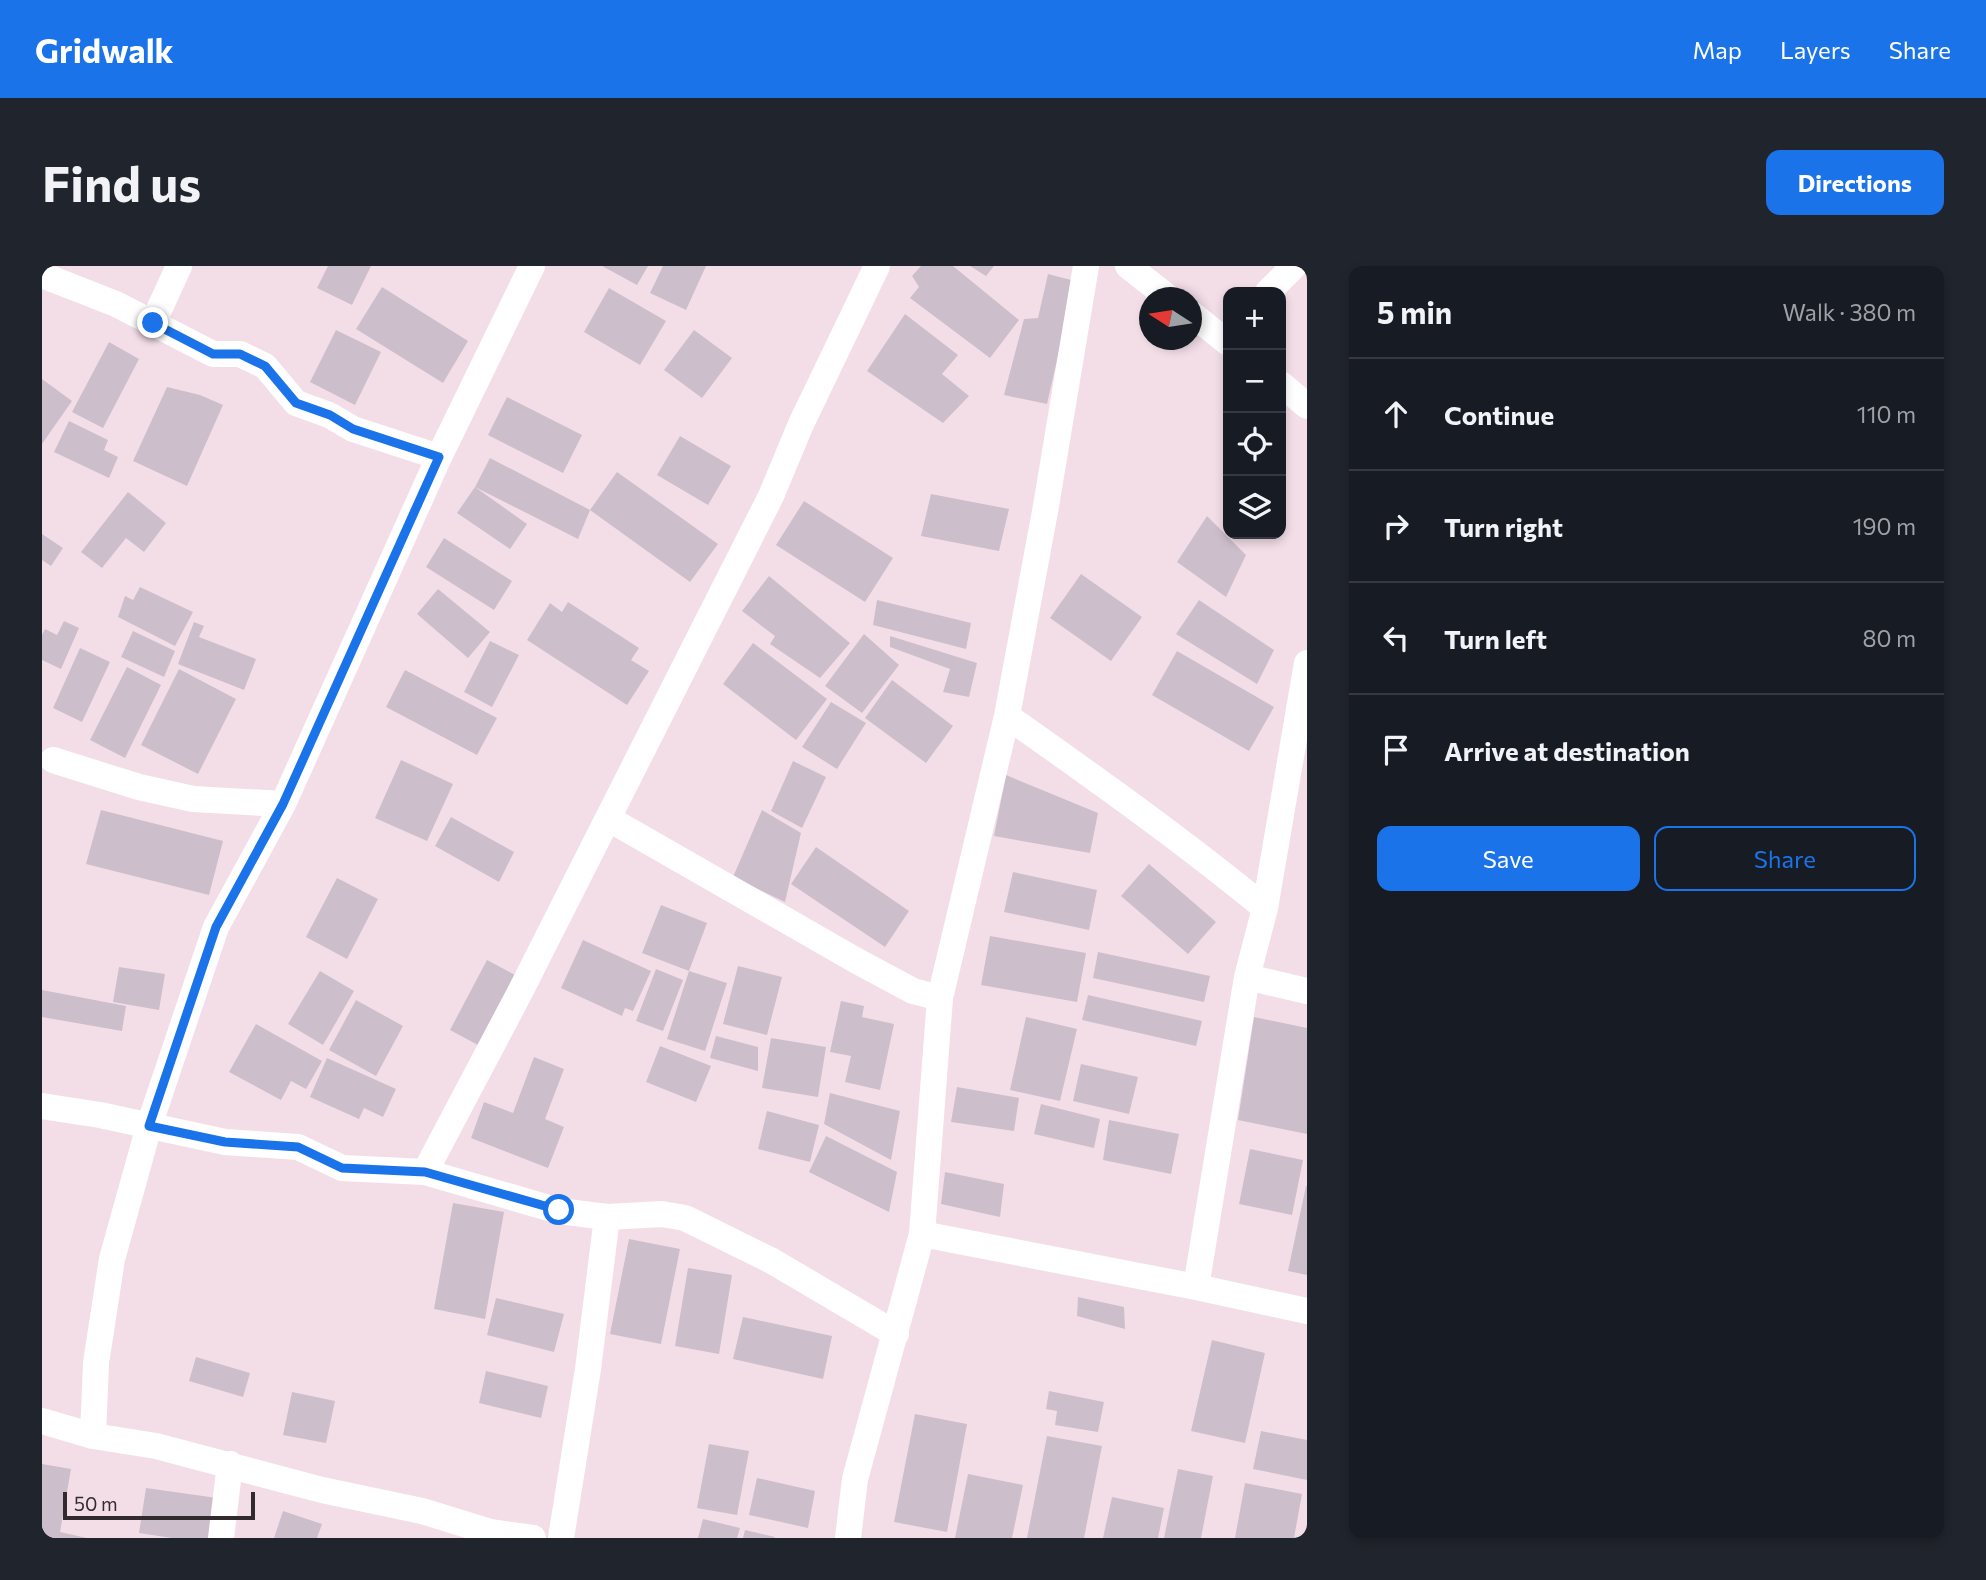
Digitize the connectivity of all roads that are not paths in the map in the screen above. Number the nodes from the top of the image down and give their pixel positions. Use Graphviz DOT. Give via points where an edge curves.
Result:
graph roads {
  1 [pos="179,266"];
  2 [pos="532,266"];
  3 [pos="877,266"];
  4 [pos="1086,266"];
  5 [pos="1128,266"];
  6 [pos="1294,266"];
  7 [pos="42,275"];
  8 [pos="1155,287"];
  9 [pos="1273,287"];
  10 [pos="1202,321"];
  11 [pos="153,323"];
  12 [pos="1223,337"];
  13 [pos="1286,388"];
  14 [pos="1307,406"];
  15 [pos="439,457"];
  16 [pos="1307,663"];
  17 [pos="1007,716"];
  18 [pos="52,760"];
  19 [pos="283,804"];
  20 [pos="608,819"];
  21 [pos="1265,908"];
  22 [pos="1247,977"];
  23 [pos="1307,991"];
  24 [pos="940,998"];
  25 [pos="42,1107"];
  26 [pos="149,1126"];
  27 [pos="425,1172"];
  28 [pos="607,1217"];
  29 [pos="922,1234"];
  30 [pos="1196,1287"];
  31 [pos="1307,1311"];
  32 [pos="896,1334"];
  33 [pos="42,1421"];
  34 [pos="93,1436"];
  35 [pos="230,1464"];
  36 [pos="221,1538"];
  37 [pos="533,1538"];
  38 [pos="561,1538"];
  39 [pos="848,1538"];
  1 -- 11 [label="street"];
  2 -- 15 [label="street"];
  3 -- 20 [label="street" via="771,496"];
  4 -- 17 [label="street"];
  5 -- 8 [label="street"];
  6 -- 9 [label="street"];
  7 -- 11 [label="street"];
  10 -- 12 [label="street"];
  11 -- 15 [label="street" via="213,354 240,354 265,366 296,403 353,429"];
  13 -- 14 [label="street"];
  15 -- 19 [label="street"];
  16 -- 21 [label="street"];
  17 -- 21 [label="street" via="1202,856"];
  17 -- 24 [label="street"];
  18 -- 19 [label="street" via="139,788 193,799"];
  19 -- 26 [label="street" via="216,927"];
  20 -- 24 [label="street" via="857,961 913,991"];
  20 -- 27 [label="street"];
  21 -- 22 [label="street"];
  22 -- 23 [label="street"];
  22 -- 30 [label="street"];
  24 -- 29 [label="street"];
  25 -- 26 [label="street"];
  26 -- 27 [label="street" via="225,1142 298,1147 342,1168"];
  26 -- 34 [label="street" via="112,1259 96,1363"];
  27 -- 28 [label="street" via="559,1210"];
  28 -- 32 [label="street" via="662,1214 685,1218 772,1261"];
  28 -- 38 [label="street"];
  29 -- 30 [label="street"];
  29 -- 32 [label="street"];
  30 -- 31 [label="street"];
  32 -- 39 [label="street" via="855,1479"];
  33 -- 34 [label="street"];
  34 -- 35 [label="street"];
  35 -- 36 [label="street"];
  35 -- 37 [label="street" via="490,1532"];
}
